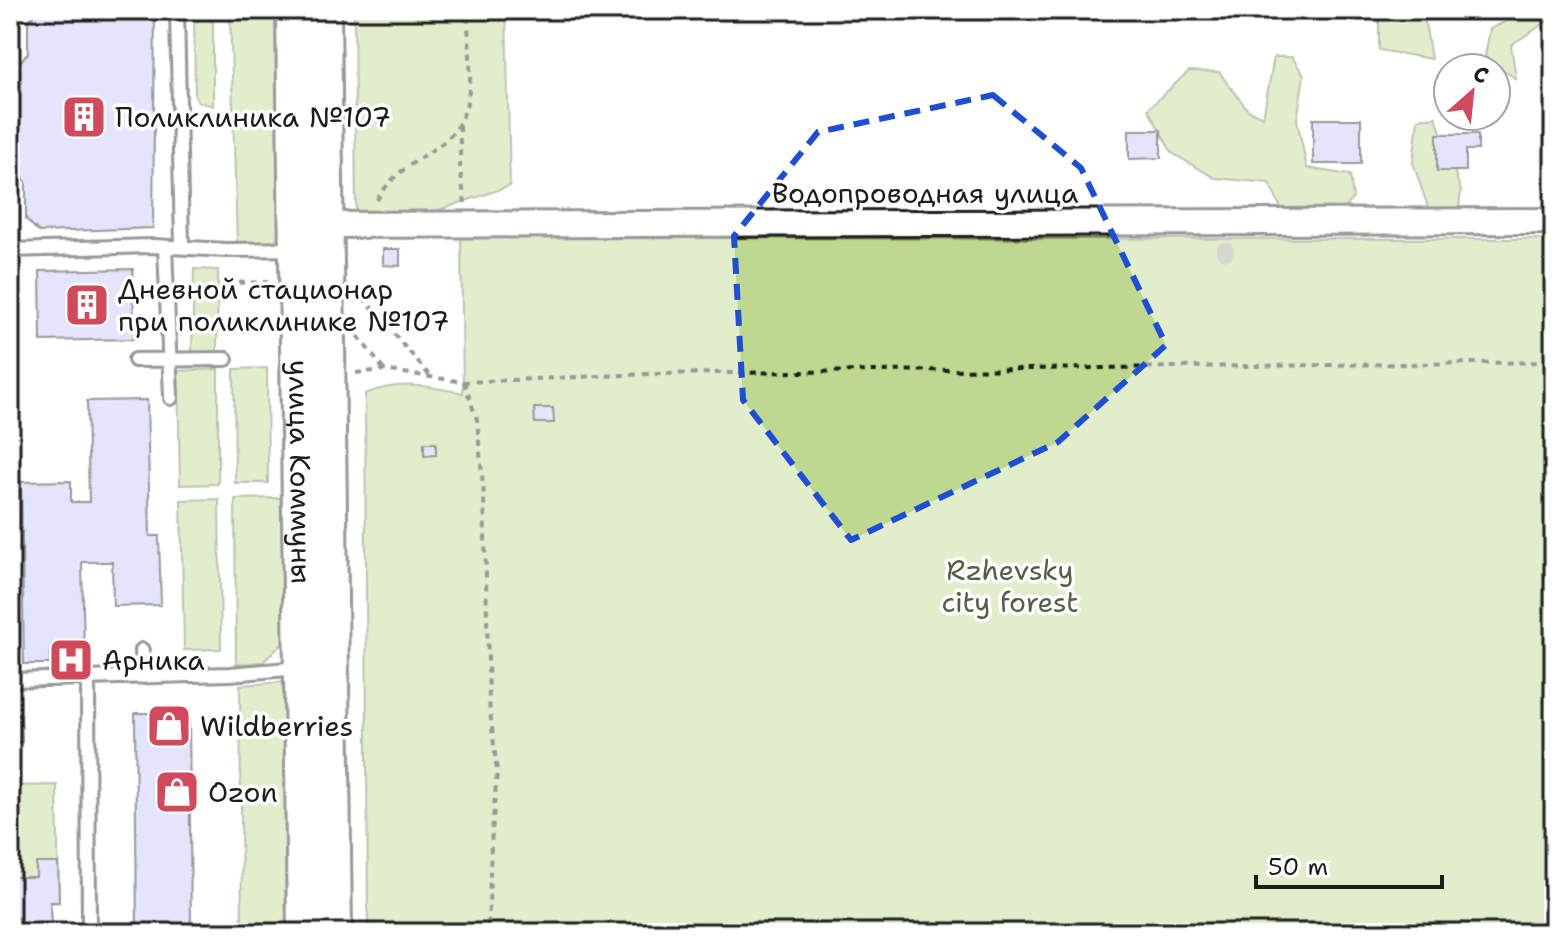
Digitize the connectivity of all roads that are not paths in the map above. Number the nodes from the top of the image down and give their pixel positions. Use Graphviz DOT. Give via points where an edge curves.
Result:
graph roads {
  1 [pos="177,10"];
  2 [pos="295,10"];
  3 [pos="322,10"];
  4 [pos="1554,221"];
  5 [pos="311,237"];
  6 [pos="165,247"];
  7 [pos="182,247"];
  8 [pos="10,250"];
  9 [pos="226,359"];
  10 [pos="135,360"];
  11 [pos="169,360"];
  12 [pos="171,398"];
  13 [pos="142,650"];
  14 [pos="316,668"];
  15 [pos="143,677"];
  16 [pos="88,679"];
  17 [pos="10,680"];
  18 [pos="89,933"];
  19 [pos="306,933"];
  20 [pos="333,933"];
  1 -- 7 [label="lane"];
  2 -- 5 [label="main road, улица Коммуны"];
  3 -- 5 [label="main road, улица Коммуны"];
  4 -- 5 [label="street, Водопроводная улица" via="363,225"];
  5 -- 7 [label="lane" via="226,250"];
  5 -- 14 [label="main road, улица Коммуны"];
  6 -- 7 [label="lane"];
  6 -- 8 [label="lane"];
  6 -- 11 [label="lane"];
  9 -- 11 [label="lane"];
  10 -- 11 [label="lane"];
  11 -- 12 [label="lane"];
  13 -- 15 [label="lane"];
  14 -- 15 [label="lane"];
  14 -- 19 [label="main road, улица Коммуны"];
  14 -- 20 [label="main road, улица Коммуны"];
  15 -- 16 [label="lane"];
  16 -- 17 [label="lane"];
  16 -- 18 [label="lane"];
}
